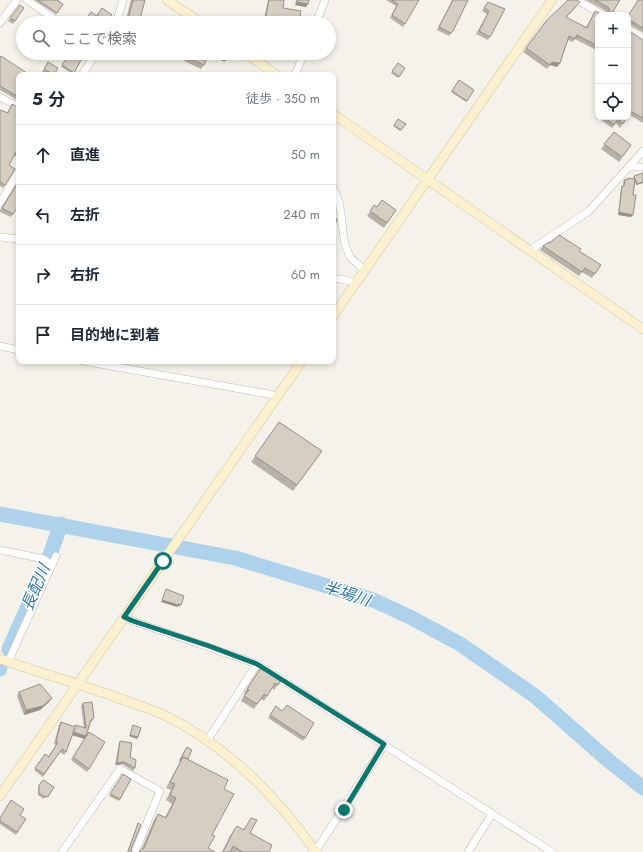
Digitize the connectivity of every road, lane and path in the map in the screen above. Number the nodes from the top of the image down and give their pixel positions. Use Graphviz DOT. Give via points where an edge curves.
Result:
graph roads {
  1 [pos="17,0"];
  2 [pos="27,0"];
  3 [pos="123,0"];
  4 [pos="167,0"];
  5 [pos="325,0"];
  6 [pos="552,0"];
  7 [pos="576,0"];
  8 [pos="598,12"];
  9 [pos="50,16"];
  10 [pos="118,16"];
  11 [pos="191,16"];
  12 [pos="319,16"];
  13 [pos="0,23"];
  14 [pos="631,31"];
  15 [pos="643,39"];
  16 [pos="92,60"];
  17 [pos="255,60"];
  18 [pos="301,60"];
  19 [pos="84,72"];
  20 [pos="273,72"];
  21 [pos="296,72"];
  22 [pos="0,97"];
  23 [pos="16,105"];
  24 [pos="336,116"];
  25 [pos="643,152"];
  26 [pos="630,167"];
  27 [pos="643,167"];
  28 [pos="16,176"];
  29 [pos="428,180"];
  30 [pos="336,194"];
  31 [pos="0,203"];
  32 [pos="0,237"];
  33 [pos="16,239"];
  34 [pos="531,252"];
  35 [pos="365,270"];
  36 [pos="336,279"];
  37 [pos="356,283"];
  38 [pos="336,312"];
  39 [pos="642,328"];
  40 [pos="0,346"];
  41 [pos="16,349"];
  42 [pos="100,364"];
  43 [pos="300,364"];
  44 [pos="277,397"];
  45 [pos="0,550"];
  46 [pos="56,556"];
  47 [pos="49,562"];
  48 [pos="124,617"];
  49 [pos="4,660"];
  50 [pos="257,664"];
  51 [pos="78,684"];
  52 [pos="207,741"];
  53 [pos="384,744"];
  54 [pos="0,796"];
  55 [pos="492,814"];
  56 [pos="62,852"];
  57 [pos="135,852"];
  58 [pos="316,852"];
  59 [pos="468,852"];
  60 [pos="552,852"];
  1 -- 13 [label="street"];
  2 -- 9 [label="street"];
  3 -- 10 [label="street"];
  4 -- 11 [label="street"];
  5 -- 12 [label="street"];
  6 -- 29 [label="street"];
  7 -- 8 [label="street"];
  14 -- 15 [label="street"];
  16 -- 19 [label="street"];
  17 -- 20 [label="street"];
  18 -- 21 [label="street"];
  22 -- 23 [label="street"];
  24 -- 29 [label="street"];
  25 -- 26 [label="street"];
  26 -- 27 [label="street"];
  26 -- 34 [label="street" via="589,211"];
  28 -- 31 [label="street"];
  29 -- 34 [label="street"];
  29 -- 35 [label="street"];
  30 -- 35 [label="street" via="340,202 344,234 350,254"];
  32 -- 33 [label="street"];
  34 -- 39 [label="street"];
  35 -- 37 [label="street"];
  36 -- 37 [label="street"];
  37 -- 38 [label="street"];
  40 -- 41 [label="street"];
  42 -- 44 [label="street"];
  43 -- 44 [label="street"];
  44 -- 48 [label="street"];
  45 -- 47 [label="street"];
  46 -- 47 [label="street"];
  47 -- 49 [label="street"];
  48 -- 50 [label="street"];
  48 -- 51 [label="street"];
  49 -- 51 [label="street"];
  50 -- 52 [label="street"];
  50 -- 53 [label="street"];
  51 -- 52 [label="street" via="158,713"];
  51 -- 54 [label="street"];
  52 -- 58 [label="street" via="244,770 272,797"];
  53 -- 55 [label="street"];
  53 -- 58 [label="street"];
  55 -- 59 [label="street"];
  55 -- 60 [label="street"];
  56 -- 57 [label="street" via="120,769 160,791"];
}
